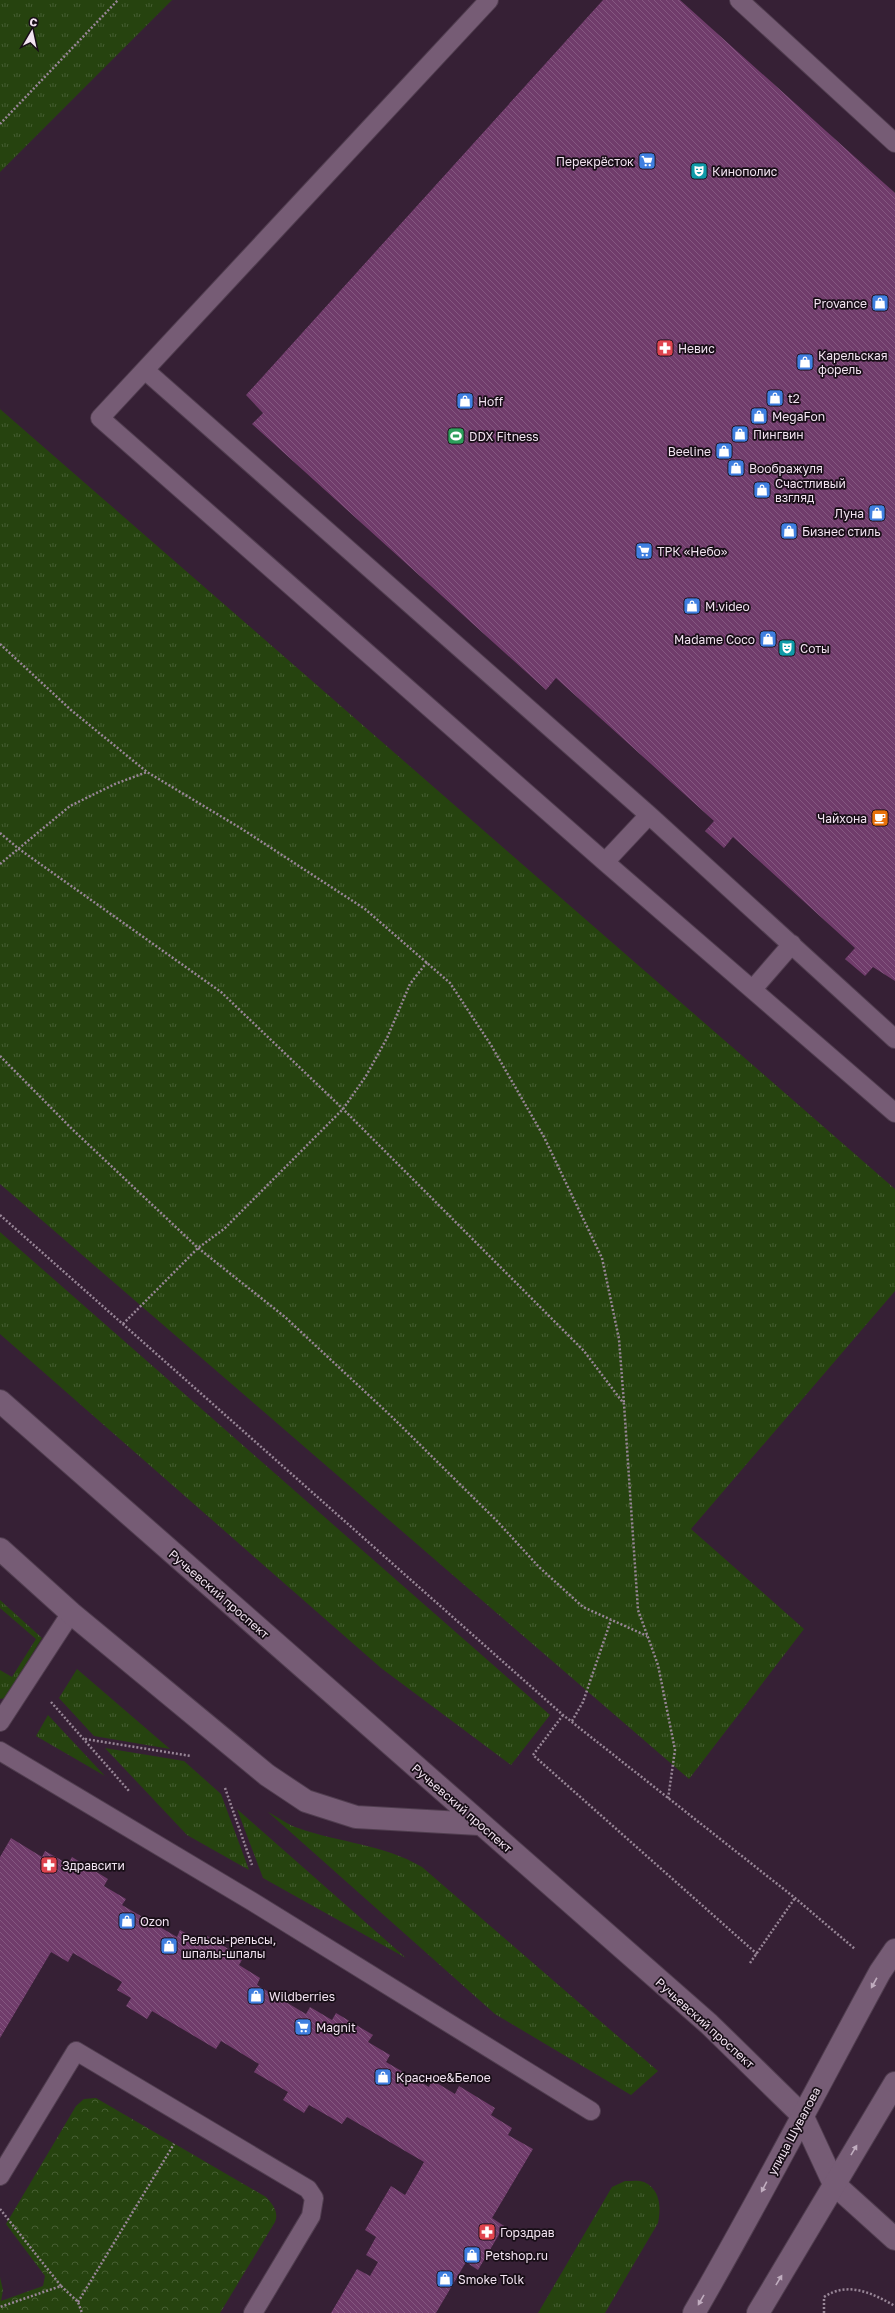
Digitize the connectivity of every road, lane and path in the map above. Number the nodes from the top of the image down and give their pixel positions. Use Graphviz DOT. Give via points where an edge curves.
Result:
graph roads {
  1 [pos="118,0"];
  2 [pos="489,0"];
  3 [pos="739,0"];
  4 [pos="0,124"];
  5 [pos="895,143"];
  6 [pos="146,371"];
  7 [pos="0,644"];
  8 [pos="147,772"];
  9 [pos="649,814"];
  10 [pos="0,833"];
  11 [pos="19,849"];
  12 [pos="605,862"];
  13 [pos="0,864"];
  14 [pos="792,944"];
  15 [pos="427,962"];
  16 [pos="753,989"];
  17 [pos="895,1039"];
  18 [pos="0,1056"];
  19 [pos="343,1109"];
  20 [pos="895,1113"];
  21 [pos="0,1215"];
  22 [pos="198,1248"];
  23 [pos="123,1324"];
  24 [pos="0,1401"];
  25 [pos="624,1404"];
  26 [pos="0,1549"];
  27 [pos="71,1613"];
  28 [pos="612,1620"];
  29 [pos="647,1636"];
  30 [pos="50,1702"];
  31 [pos="563,1715"];
  32 [pos="0,1722"];
  33 [pos="572,1722"];
  34 [pos="85,1739"];
  35 [pos="0,1751"];
  36 [pos="192,1756"];
  37 [pos="225,1788"];
  38 [pos="131,1794"];
  39 [pos="668,1799"];
  40 [pos="479,1824"];
  41 [pos="795,1898"];
  42 [pos="253,1902"];
  43 [pos="856,1950"];
  44 [pos="895,1950"];
  45 [pos="757,1954"];
  46 [pos="750,1963"];
  47 [pos="895,2083"];
  48 [pos="591,2111"];
  49 [pos="802,2115"];
  50 [pos="174,2143"];
  51 [pos="0,2176"];
  52 [pos="834,2184"];
  53 [pos="0,2209"];
  54 [pos="895,2239"];
  55 [pos="62,2286"];
  56 [pos="78,2302"];
  57 [pos="895,2306"];
  58 [pos="0,2307"];
  59 [pos="82,2313"];
  60 [pos="253,2313"];
  61 [pos="694,2313"];
  62 [pos="758,2313"];
  63 [pos="824,2313"];
  1 -- 4 [label="path"];
  2 -- 6 [label="lane"];
  3 -- 5 [label="lane"];
  6 -- 9 [label="lane"];
  6 -- 12 [label="lane" via="100,418"];
  7 -- 8 [label="path" via="71,710"];
  8 -- 11 [label="path" via="70,806"];
  8 -- 15 [label="path" via="242,829 365,909"];
  9 -- 12 [label="lane"];
  9 -- 14 [label="lane"];
  10 -- 11 [label="path"];
  11 -- 13 [label="path"];
  11 -- 19 [label="path" via="222,992"];
  12 -- 16 [label="lane"];
  14 -- 16 [label="lane"];
  14 -- 17 [label="lane"];
  15 -- 19 [label="path" via="410,984 387,1038 366,1076"];
  15 -- 25 [label="path" via="450,983 491,1045 544,1137 602,1258 619,1339"];
  16 -- 20 [label="lane"];
  18 -- 22 [label="path"];
  19 -- 22 [label="path" via="224,1229"];
  19 -- 25 [label="path" via="584,1351"];
  21 -- 23 [label="path"];
  22 -- 23 [label="path"];
  22 -- 28 [label="path" via="296,1328 391,1416 496,1520 539,1567 583,1607"];
  23 -- 31 [label="path"];
  24 -- 40 [label="street, Ручьевский проспект"];
  25 -- 29 [label="path" via="638,1610"];
  26 -- 27 [label="street"];
  27 -- 32 [label="lane"];
  27 -- 40 [label="street" via="267,1775 306,1801 356,1817"];
  28 -- 29 [label="path"];
  28 -- 33 [label="path" via="583,1702"];
  29 -- 39 [label="path" via="658,1665 675,1750"];
  30 -- 34 [label="path"];
  31 -- 33 [label="path"];
  31 -- 45 [label="path" via="533,1755"];
  33 -- 39 [label="path"];
  34 -- 36 [label="path"];
  34 -- 38 [label="path"];
  35 -- 42 [label="lane"];
  37 -- 42 [label="path" via="260,1889"];
  39 -- 41 [label="path"];
  40 -- 49 [label="street, Ручьевский проспект" via="709,2024"];
  41 -- 43 [label="path"];
  41 -- 45 [label="path"];
  42 -- 48 [label="lane"];
  44 -- 49 [label="street, улица Шувалова, one-way" via="880,1972"];
  45 -- 46 [label="path"];
  52 -- 47 [label="street, one-way"];
  49 -- 52 [label="street, Ручьевский проспект"];
  49 -- 61 [label="street, улица Шувалова, one-way" via="738,2239"];
  50 -- 56 [label="path"];
  51 -- 60 [label="lane" via="76,2051 308,2189 314,2198 311,2216"];
  52 -- 54 [label="street, Ручьевский проспект"];
  62 -- 52 [label="street, one-way"];
  53 -- 55 [label="path"];
  55 -- 56 [label="path"];
  55 -- 58 [label="path"];
  56 -- 59 [label="path"];
  57 -- 63 [label="path" via="854,2289 836,2290 824,2297"];
}
